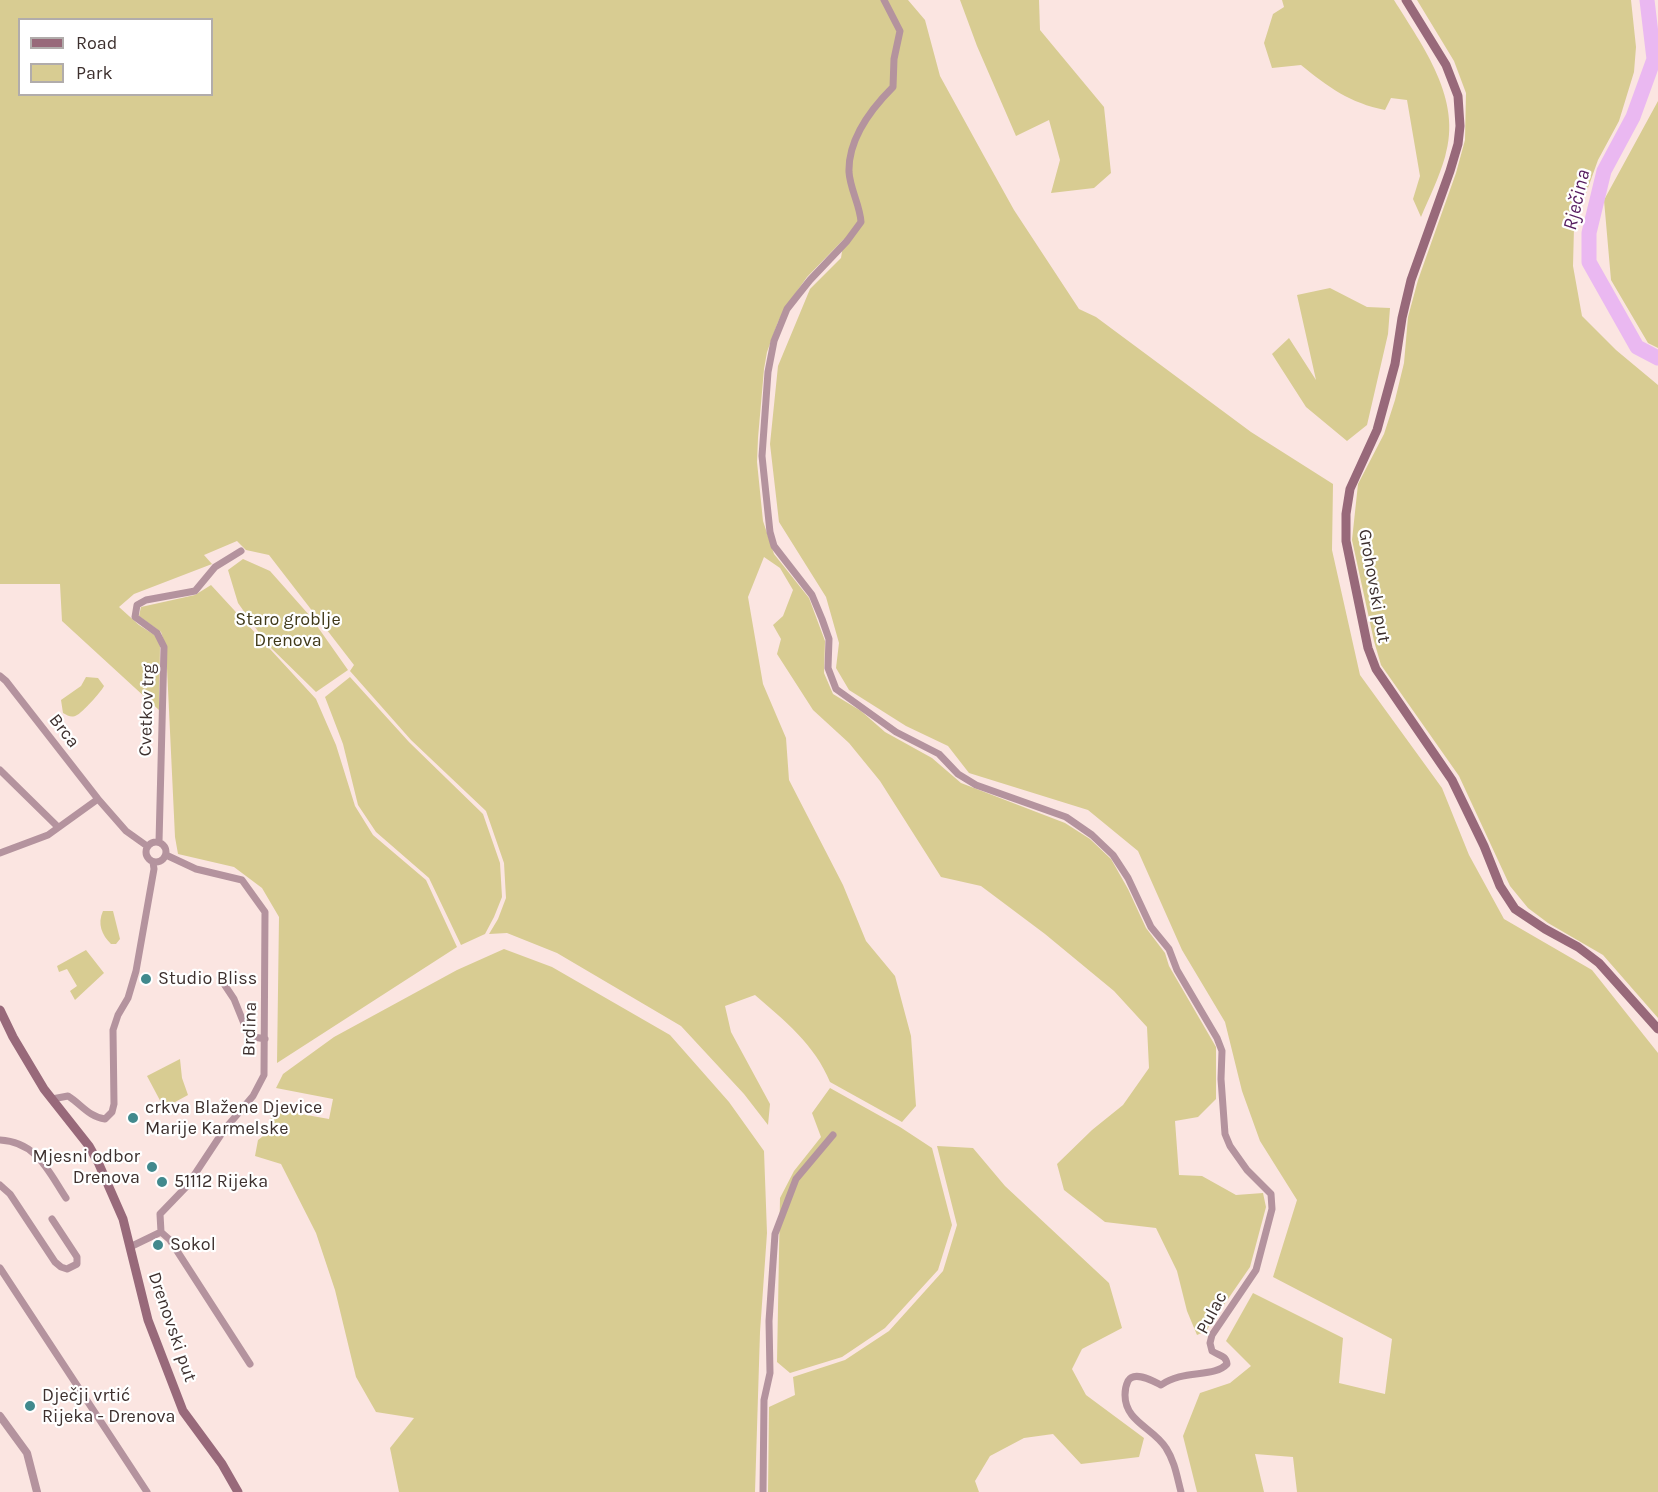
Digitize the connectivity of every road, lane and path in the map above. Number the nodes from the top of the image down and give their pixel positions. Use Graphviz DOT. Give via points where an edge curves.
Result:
graph roads {
  1 [pos="884,0"];
  2 [pos="1406,0"];
  3 [pos="241,551"];
  4 [pos="2,681"];
  5 [pos="0,770"];
  6 [pos="98,799"];
  7 [pos="58,827"];
  8 [pos="159,842"];
  9 [pos="147,846"];
  10 [pos="0,853"];
  11 [pos="166,855"];
  12 [pos="153,862"];
  13 [pos="220,978"];
  14 [pos="0,1010"];
  15 [pos="1658,1029"];
  16 [pos="266,1039"];
  17 [pos="52,1099"];
  18 [pos="833,1135"];
  19 [pos="0,1140"];
  20 [pos="0,1185"];
  21 [pos="66,1198"];
  22 [pos="52,1219"];
  23 [pos="161,1232"];
  24 [pos="130,1248"];
  25 [pos="0,1268"];
  26 [pos="250,1364"];
  27 [pos="0,1416"];
  28 [pos="37,1492"];
  29 [pos="147,1492"];
  30 [pos="238,1492"];
  31 [pos="763,1492"];
  32 [pos="1180,1492"];
  1 -- 32 [label="street, Pulac" via="899,26 900,36 893,87 864,124 854,145 849,172 861,222 787,309 771,353 762,464 770,532 774,546 812,595 829,639 828,668 836,689 896,732 939,754 964,779 1066,817 1092,835 1113,855 1128,878 1151,927 1169,950 1222,1051 1225,1134 1247,1170 1271,1194 1272,1209 1256,1270 1212,1335 1212,1351 1227,1359 1227,1364 1218,1372 1170,1378 1161,1385 1138,1376 1128,1381 1128,1411 1165,1446 1175,1465"];
  2 -- 15 [label="main road, Grohovski put" via="1446,64 1458,96 1460,126 1450,171 1411,280 1377,430 1350,489 1346,542 1368,648 1376,669 1452,780 1500,886 1515,909 1599,963"];
  3 -- 8 [label="street, Cvetkov trg" via="215,567 195,591 137,605 135,616 158,633 164,647"];
  4 -- 6 [label="street, Brca"];
  5 -- 7 [label="street"];
  6 -- 7 [label="street"];
  6 -- 9 [label="street, Brca" via="126,831"];
  7 -- 10 [label="street" via="48,835"];
  8 -- 9 [label="street"];
  8 -- 11 [label="street, Cvetkov trg"];
  9 -- 12 [label="street" via="147,857"];
  11 -- 12 [label="street"];
  11 -- 16 [label="street, Brdina" via="196,869 242,880 266,912"];
  12 -- 17 [label="street" via="136,971 113,1030 112,1112 105,1119 98,1118 68,1096"];
  13 -- 16 [label="street" via="234,999 249,1036"];
  14 -- 17 [label="main road, Drenovski put"];
  16 -- 23 [label="street, Brdina" via="264,1075 253,1096 224,1130 187,1186 160,1214"];
  17 -- 24 [label="main road, Drenovski put" via="89,1146 123,1219"];
  18 -- 31 [label="street" via="796,1179 775,1234 770,1372 764,1400"];
  19 -- 21 [label="street" via="11,1140 32,1150"];
  20 -- 22 [label="street" via="55,1262 67,1269 76,1264 76,1257"];
  23 -- 24 [label="street"];
  23 -- 26 [label="street"];
  24 -- 30 [label="main road, Drenovski put" via="148,1320 183,1411"];
  25 -- 29 [label="street"];
  27 -- 28 [label="street" via="27,1454"];
}
